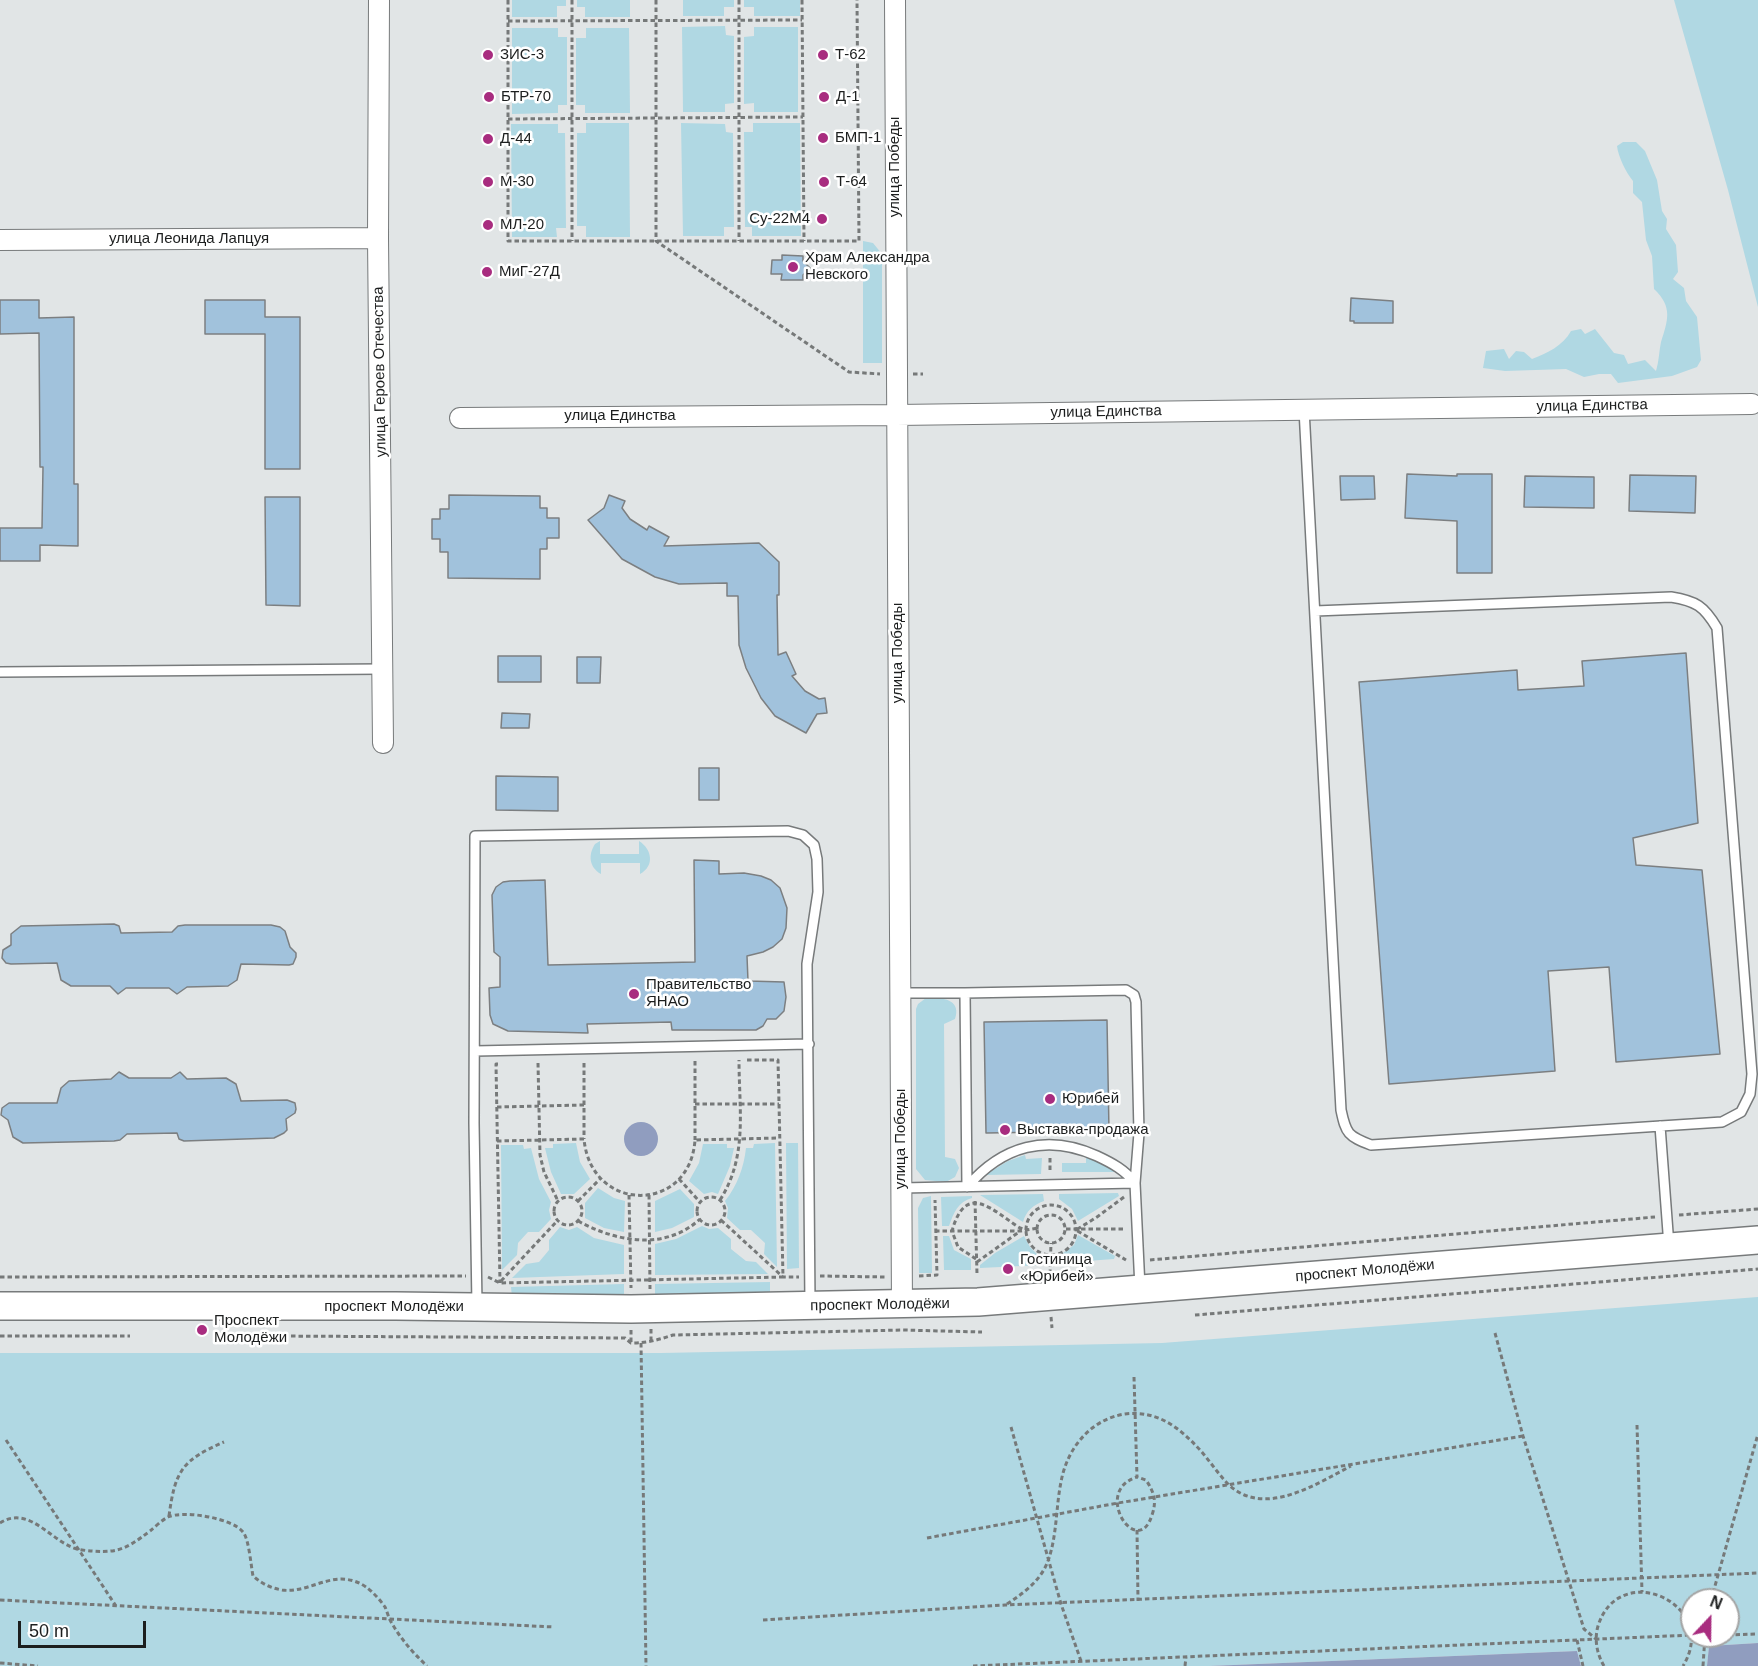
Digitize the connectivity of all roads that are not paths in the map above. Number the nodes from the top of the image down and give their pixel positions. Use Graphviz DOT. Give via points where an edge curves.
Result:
graph roads {
  1 [pos="379,0"];
  2 [pos="894,0"];
  3 [pos="378,238"];
  4 [pos="0,240"];
  5 [pos="1752,404"];
  6 [pos="1304,410"];
  7 [pos="896,415"];
  8 [pos="460,418"];
  9 [pos="1315,611"];
  10 [pos="382,669"];
  11 [pos="0,672"];
  12 [pos="382,743"];
  13 [pos="900,993"];
  14 [pos="965,993"];
  15 [pos="809,1044"];
  16 [pos="475,1051"];
  17 [pos="1660,1126"];
  18 [pos="1135,1183"];
  19 [pos="902,1188"];
  20 [pos="971,1190"];
  21 [pos="1758,1240"];
  22 [pos="1669,1246"];
  23 [pos="1140,1290"];
  24 [pos="902,1305"];
  25 [pos="0,1306"];
  26 [pos="477,1307"];
  27 [pos="810,1307"];
  1 -- 3 [label="street, улица Героев Отечества"];
  2 -- 7 [label="street, улица Победы"];
  3 -- 4 [label="street, улица Леонида Лапцуя"];
  3 -- 10 [label="street, улица Героев Отечества"];
  5 -- 6 [label="street, улица Единства"];
  6 -- 7 [label="street, улица Единства"];
  6 -- 9 [label="lane"];
  7 -- 8 [label="street, улица Единства"];
  7 -- 13 [label="street, улица Победы"];
  9 -- 17 [label="lane" via="1345,1129 1371,1145"];
  9 -- 17 [label="lane" via="1671,597 1691,600 1707,612 1716,628 1752,1074 1750,1094 1741,1112 1722,1122"];
  10 -- 11 [label="lane"];
  10 -- 12 [label="street, улица Героев Отечества"];
  13 -- 14 [label="lane"];
  13 -- 19 [label="street, улица Победы"];
  14 -- 18 [label="lane" via="1126,990 1134,995 1138,1133"];
  14 -- 20 [label="lane"];
  15 -- 16 [label="lane"];
  15 -- 16 [label="lane" via="807,964 818,892 814,845 803,835 788,831 475,836"];
  15 -- 27 [label="lane"];
  16 -- 26 [label="lane"];
  17 -- 22 [label="lane"];
  18 -- 20 [label="lane"];
  18 -- 20 [label="lane" via="1118,1166 1087,1152 1033,1146 992,1162 981,1171"];
  18 -- 23 [label="lane"];
  19 -- 20 [label="lane"];
  19 -- 24 [label="street, улица Победы"];
  21 -- 22 [label="street, проспект Молодёжи"];
  22 -- 23 [label="street, проспект Молодёжи"];
  23 -- 24 [label="street, проспект Молодёжи"];
  24 -- 27 [label="street, проспект Молодёжи"];
  25 -- 26 [label="street, проспект Молодёжи"];
  26 -- 27 [label="street, проспект Молодёжи"];
}
